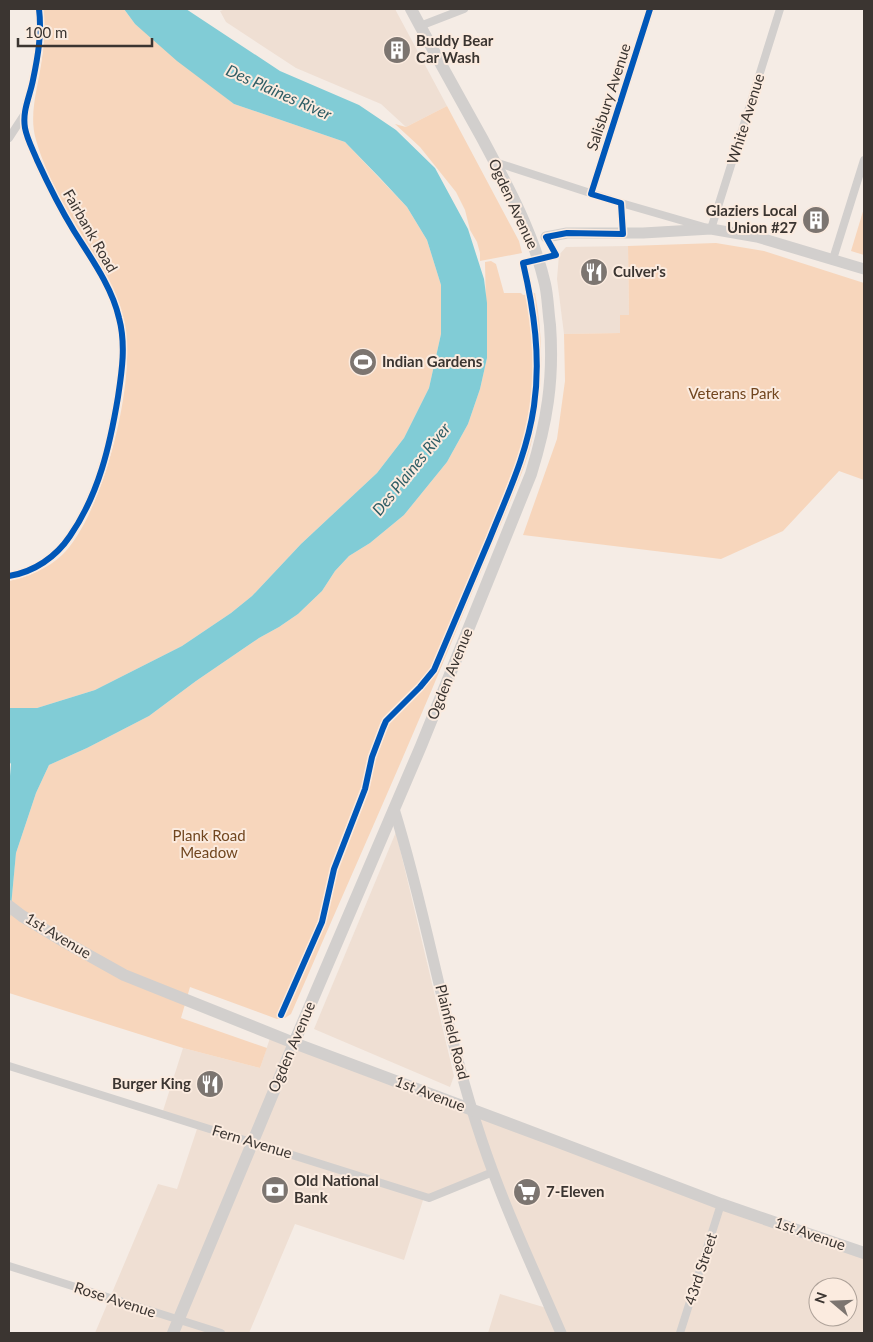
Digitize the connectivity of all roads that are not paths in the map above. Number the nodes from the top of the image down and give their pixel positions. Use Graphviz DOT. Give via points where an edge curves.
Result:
graph roads {
  1 [pos="39,9"];
  2 [pos="411,9"];
  3 [pos="464,9"];
  4 [pos="650,9"];
  5 [pos="780,9"];
  6 [pos="420,26"];
  7 [pos="24,115"];
  8 [pos="9,138"];
  9 [pos="864,160"];
  10 [pos="494,162"];
  11 [pos="591,194"];
  12 [pos="620,203"];
  13 [pos="711,229"];
  14 [pos="623,234"];
  15 [pos="546,237"];
  16 [pos="532,241"];
  17 [pos="833,259"];
  18 [pos="864,269"];
  19 [pos="9,576"];
  20 [pos="394,809"];
  21 [pos="9,906"];
  22 [pos="294,1043"];
  23 [pos="9,1066"];
  24 [pos="472,1110"];
  25 [pos="252,1142"];
  26 [pos="493,1172"];
  27 [pos="722,1204"];
  28 [pos="864,1253"];
  29 [pos="9,1266"];
  30 [pos="178,1320"];
  31 [pos="173,1333"];
  32 [pos="221,1333"];
  33 [pos="561,1333"];
  34 [pos="680,1333"];
  1 -- 7 [label="street, Fairbank Road" via="38,56"];
  2 -- 6 [label="main road, Ogden Avenue"];
  3 -- 6 [label="street"];
  4 -- 11 [label="street, Salisbury Avenue"];
  5 -- 13 [label="street, White Avenue"];
  6 -- 10 [label="main road, Ogden Avenue"];
  7 -- 8 [label="street"];
  7 -- 19 [label="street, Fairbank Road" via="28,139 45,177 109,292 119,317 123,349 112,431 89,502 59,549 30,570"];
  9 -- 17 [label="street"];
  10 -- 11 [label="street"];
  10 -- 16 [label="main road, Ogden Avenue"];
  11 -- 12 [label="street"];
  12 -- 13 [label="street"];
  12 -- 14 [label="street"];
  13 -- 14 [label="street"];
  13 -- 17 [label="street" via="758,237"];
  14 -- 15 [label="street"];
  15 -- 16 [label="street"];
  16 -- 20 [label="main road, Ogden Avenue" via="545,286 552,348 552,374 542,440 529,480"];
  17 -- 18 [label="street"];
  20 -- 22 [label="main road, Ogden Avenue"];
  20 -- 24 [label="street, Plainfield Road"];
  21 -- 22 [label="main road, 1st Avenue" via="124,974"];
  22 -- 24 [label="main road, 1st Avenue"];
  22 -- 25 [label="main road, Ogden Avenue"];
  23 -- 25 [label="street, Fern Avenue"];
  24 -- 26 [label="street, Plainfield Road"];
  24 -- 27 [label="main road, 1st Avenue"];
  25 -- 26 [label="street, Fern Avenue" via="429,1198"];
  25 -- 30 [label="main road, Ogden Avenue"];
  26 -- 33 [label="street, Plainfield Road"];
  27 -- 28 [label="main road, 1st Avenue"];
  27 -- 34 [label="street, 43rd Street"];
  29 -- 30 [label="street, Rose Avenue"];
  30 -- 31 [label="main road, Ogden Avenue"];
  30 -- 32 [label="street, Rose Avenue"];
}
